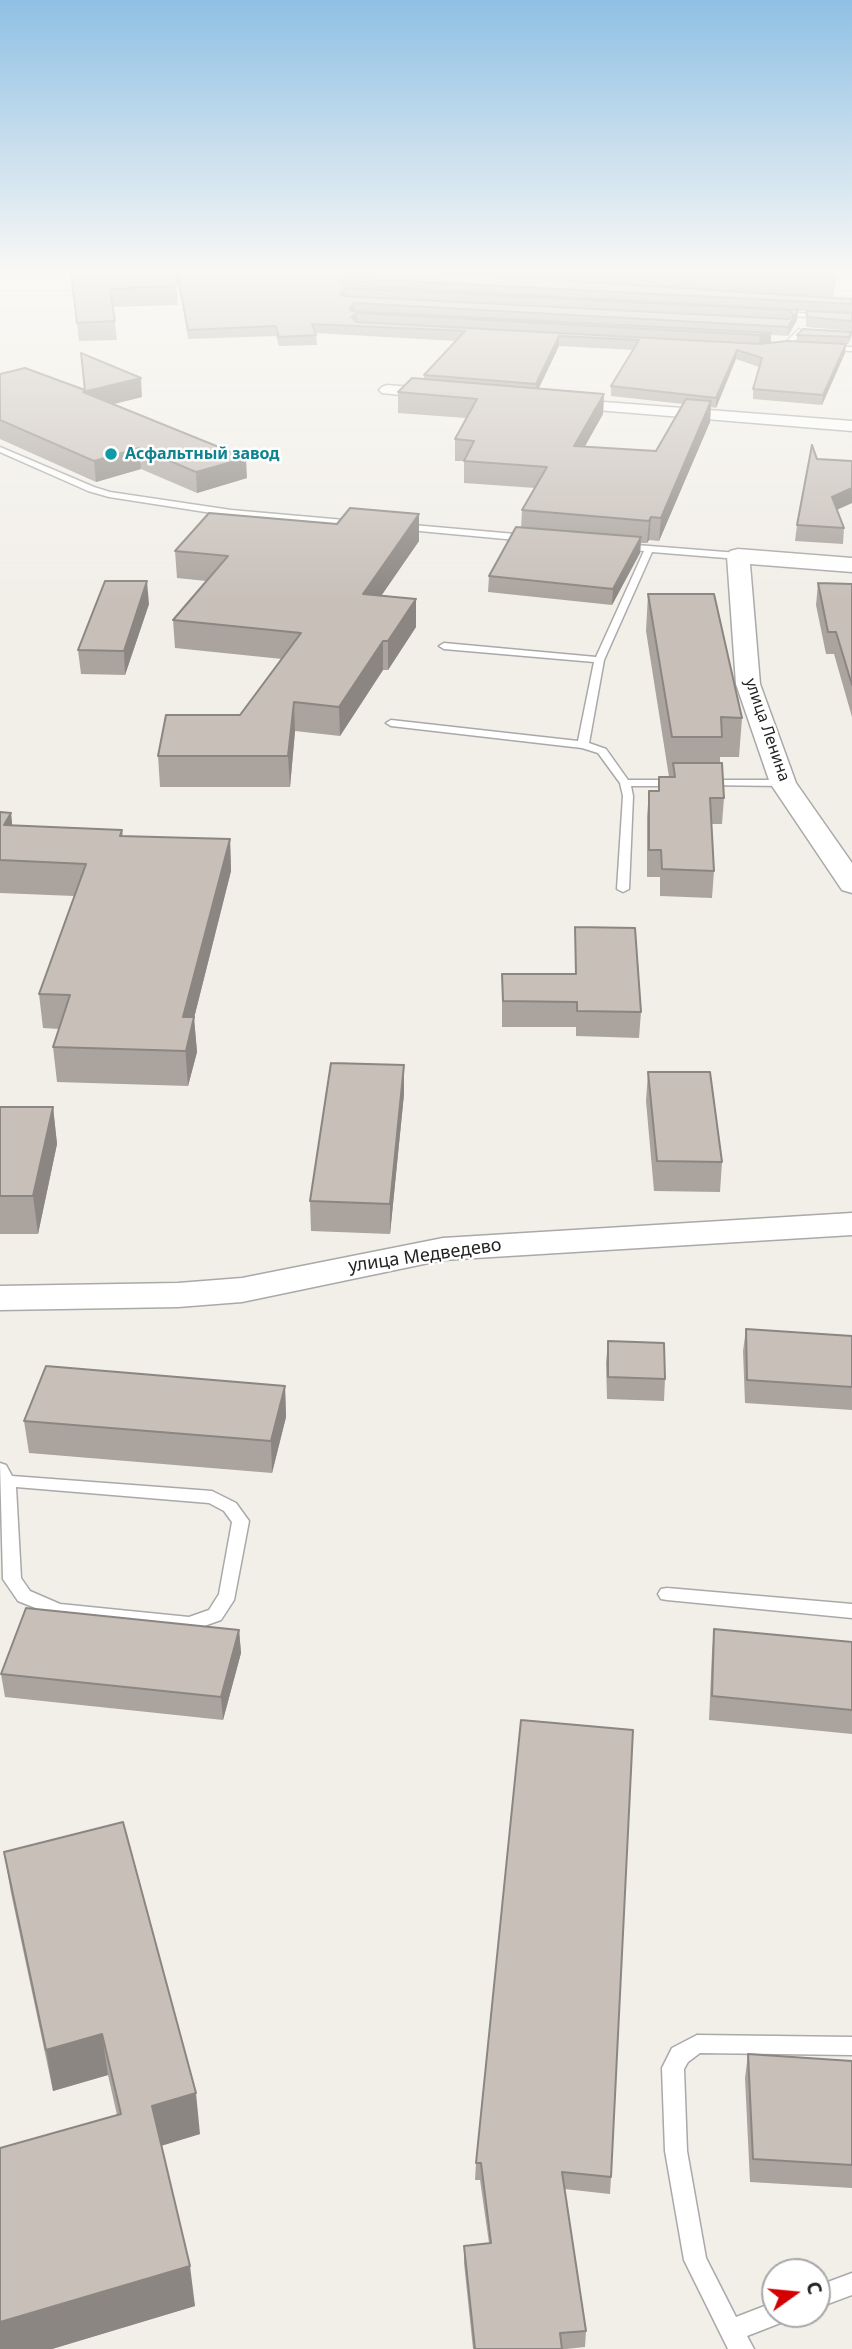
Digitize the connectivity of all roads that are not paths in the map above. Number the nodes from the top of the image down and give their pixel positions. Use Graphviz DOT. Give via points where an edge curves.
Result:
graph roads {
  1 [pos="387,390"];
  2 [pos="455,396"];
  3 [pos="551,403"];
  4 [pos="852,426"];
  5 [pos="0,449"];
  6 [pos="366,525"];
  7 [pos="392,527"];
  8 [pos="540,539"];
  9 [pos="608,545"];
  10 [pos="649,549"];
  11 [pos="738,556"];
  12 [pos="852,565"];
  13 [pos="444,646"];
  14 [pos="599,660"];
  15 [pos="391,723"];
  16 [pos="583,745"];
  17 [pos="625,783"];
  18 [pos="783,783"];
  19 [pos="847,870"];
  20 [pos="623,889"];
  21 [pos="852,1224"];
  22 [pos="0,1298"];
  23 [pos="4,1475"];
  24 [pos="667,1594"];
  25 [pos="852,1611"];
  26 [pos="852,2046"];
  27 [pos="852,2284"];
  28 [pos="831,2292"];
  29 [pos="761,2323"];
  30 [pos="736,2340"];
  1 -- 2 [label="street"];
  3 -- 4 [label="street"];
  5 -- 6 [label="lane" via="109,494 231,513"];
  7 -- 8 [label="lane"];
  9 -- 10 [label="lane"];
  10 -- 11 [label="lane"];
  10 -- 14 [label="lane"];
  11 -- 12 [label="street"];
  11 -- 18 [label="street, улица Ленина" via="748,684"];
  13 -- 14 [label="lane"];
  14 -- 16 [label="lane"];
  15 -- 16 [label="lane"];
  16 -- 17 [label="lane" via="603,751"];
  17 -- 18 [label="lane"];
  17 -- 20 [label="lane"];
  18 -- 19 [label="street, улица Ленина"];
  21 -- 22 [label="street, улица Медведево" via="443,1249 242,1290"];
  23 -- 23 [label="lane" via="12,1579 24,1596 58,1610 190,1624 215,1615 228,1595 241,1521 230,1507 212,1497"];
  24 -- 25 [label="lane"];
  26 -- 30 [label="lane" via="697,2043 680,2055 673,2068 677,2151 695,2260"];
  27 -- 28 [label="lane"];
  29 -- 30 [label="lane"];
}
